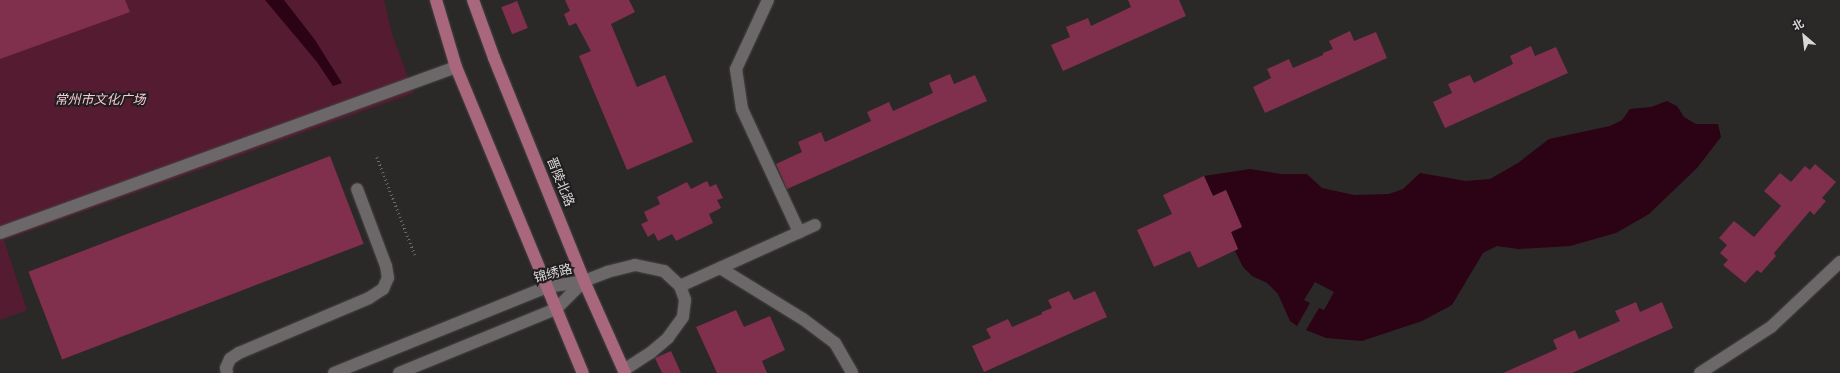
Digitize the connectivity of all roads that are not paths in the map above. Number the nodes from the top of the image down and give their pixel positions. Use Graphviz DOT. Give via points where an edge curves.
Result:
graph roads {
  1 [pos="436,0"];
  2 [pos="473,0"];
  3 [pos="768,0"];
  4 [pos="456,67"];
  5 [pos="357,189"];
  6 [pos="815,225"];
  7 [pos="799,232"];
  8 [pos="0,233"];
  9 [pos="1840,262"];
  10 [pos="720,268"];
  11 [pos="584,281"];
  12 [pos="680,286"];
  13 [pos="547,287"];
  14 [pos="556,309"];
  15 [pos="625,372"];
  16 [pos="227,373"];
  17 [pos="334,373"];
  18 [pos="399,373"];
  19 [pos="583,373"];
  20 [pos="852,373"];
  21 [pos="1700,373"];
  1 -- 4 [label="main road"];
  2 -- 11 [label="main road, 晋陵北路"];
  3 -- 7 [label="street" via="736,69 742,109"];
  4 -- 8 [label="street"];
  4 -- 13 [label="main road"];
  5 -- 16 [label="street" via="386,266 388,278 383,289 369,298 239,352 230,359 226,368"];
  6 -- 7 [label="street"];
  7 -- 10 [label="street"];
  9 -- 21 [label="street" via="1771,327"];
  10 -- 12 [label="street"];
  10 -- 20 [label="street" via="803,319 834,343"];
  11 -- 12 [label="street" via="635,265 664,271"];
  11 -- 13 [label="street, 锦绣路"];
  11 -- 14 [label="street, 锦绣路"];
  11 -- 15 [label="main road, 晋陵北路"];
  12 -- 15 [label="street" via="685,300 683,317 668,338"];
  13 -- 14 [label="main road"];
  13 -- 17 [label="street, 锦绣路"];
  14 -- 18 [label="street, 锦绣路"];
  14 -- 19 [label="main road"];
}
